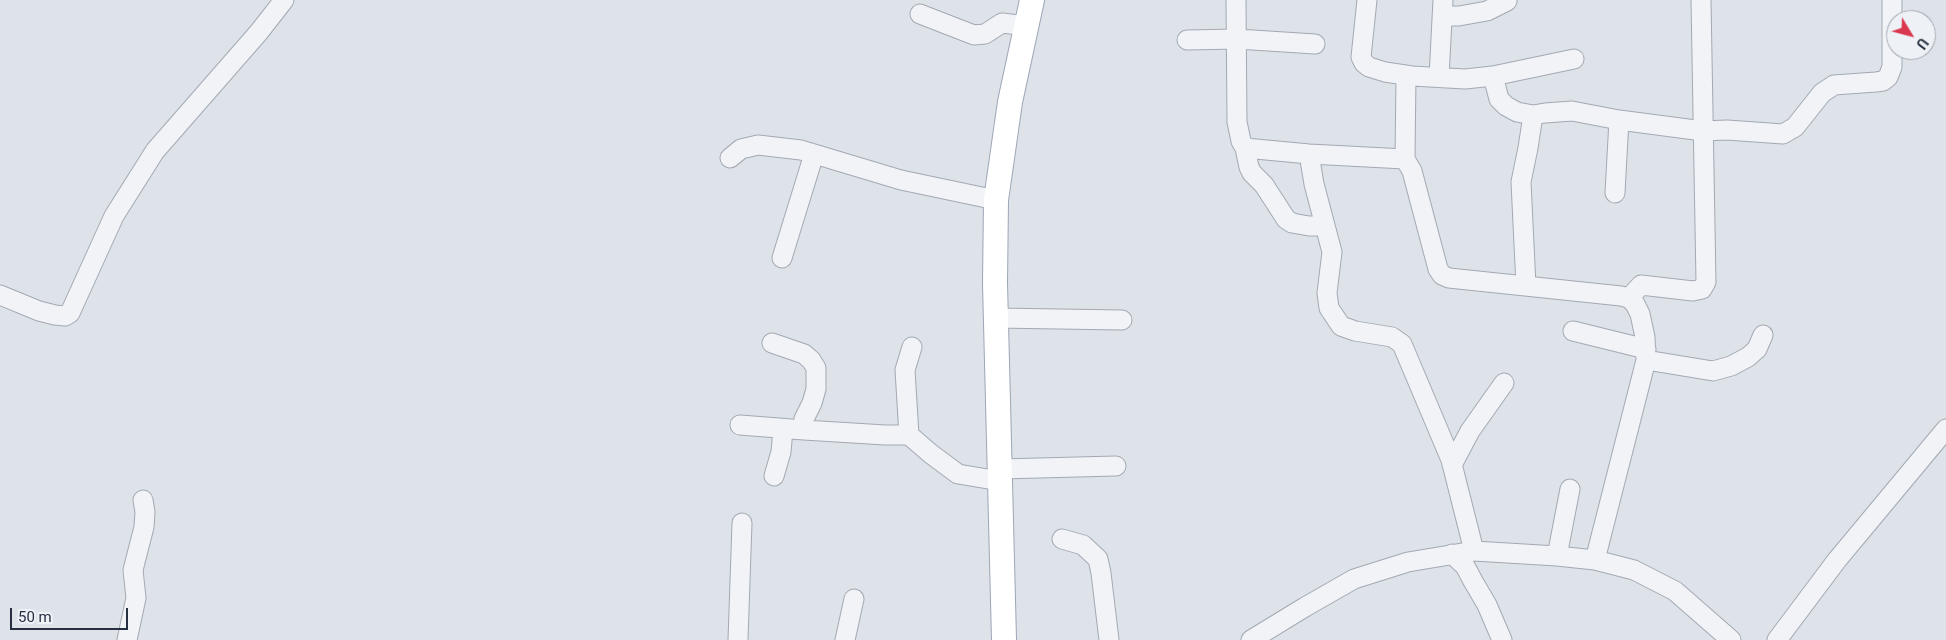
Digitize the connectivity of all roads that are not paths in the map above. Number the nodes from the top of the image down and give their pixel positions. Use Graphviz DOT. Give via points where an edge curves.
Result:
graph roads {
  1 [pos="284,0"];
  2 [pos="1032,0"];
  3 [pos="1236,0"];
  4 [pos="1367,0"];
  5 [pos="1701,0"];
  6 [pos="1892,0"];
  7 [pos="1507,1"];
  8 [pos="1442,8"];
  9 [pos="920,14"];
  10 [pos="1027,26"];
  11 [pos="1237,39"];
  12 [pos="1187,40"];
  13 [pos="1315,44"];
  14 [pos="1574,59"];
  15 [pos="1406,76"];
  16 [pos="1493,76"];
  17 [pos="1440,77"];
  18 [pos="1533,115"];
  19 [pos="1619,120"];
  20 [pos="1703,131"];
  21 [pos="1245,148"];
  22 [pos="814,154"];
  23 [pos="1309,154"];
  24 [pos="730,158"];
  25 [pos="1406,159"];
  26 [pos="1615,193"];
  27 [pos="996,200"];
  28 [pos="1325,226"];
  29 [pos="782,258"];
  30 [pos="1526,286"];
  31 [pos="0,295"];
  32 [pos="1629,298"];
  33 [pos="996,318"];
  34 [pos="1122,320"];
  35 [pos="1573,331"];
  36 [pos="1763,335"];
  37 [pos="772,343"];
  38 [pos="912,348"];
  39 [pos="1646,354"];
  40 [pos="1504,383"];
  41 [pos="740,425"];
  42 [pos="783,428"];
  43 [pos="1946,429"];
  44 [pos="804,430"];
  45 [pos="910,435"];
  46 [pos="1452,465"];
  47 [pos="1116,466"];
  48 [pos="1000,475"];
  49 [pos="774,476"];
  50 [pos="1570,490"];
  51 [pos="143,500"];
  52 [pos="742,523"];
  53 [pos="1062,539"];
  54 [pos="1474,551"];
  55 [pos="1452,554"];
  56 [pos="1557,556"];
  57 [pos="1595,560"];
  58 [pos="854,599"];
  59 [pos="1273,634"];
  60 [pos="127,640"];
  61 [pos="738,640"];
  62 [pos="845,640"];
  63 [pos="1004,640"];
  64 [pos="1109,640"];
  65 [pos="1250,640"];
  66 [pos="1502,640"];
  67 [pos="1731,640"];
  68 [pos="1777,640"];
  1 -- 31 [label="street" via="155,151 114,216 70,313 66,316 39,311"];
  2 -- 10 [label="main road"];
  3 -- 11 [label="street"];
  4 -- 15 [label="street" via="1361,57 1364,63"];
  5 -- 20 [label="street"];
  6 -- 20 [label="street" via="1892,67 1883,81 1834,84 1800,122 1783,134"];
  7 -- 8 [label="street" via="1487,11 1459,16"];
  8 -- 17 [label="street"];
  9 -- 10 [label="street" via="980,35 1002,23"];
  10 -- 27 [label="main road" via="1010,102"];
  11 -- 12 [label="street"];
  11 -- 13 [label="street"];
  11 -- 21 [label="street" via="1237,122"];
  14 -- 16 [label="street"];
  15 -- 17 [label="street"];
  15 -- 25 [label="street"];
  16 -- 17 [label="street"];
  16 -- 18 [label="street" via="1499,99 1506,106 1516,112"];
  18 -- 19 [label="street" via="1572,111"];
  18 -- 30 [label="street" via="1521,182"];
  19 -- 20 [label="street"];
  19 -- 26 [label="street"];
  20 -- 32 [label="street" via="1705,286 1694,291 1641,285"];
  21 -- 23 [label="street"];
  21 -- 28 [label="street" via="1252,173 1264,185 1286,219 1292,224"];
  22 -- 24 [label="street" via="758,146 741,149"];
  22 -- 27 [label="street" via="901,180"];
  22 -- 29 [label="street"];
  23 -- 25 [label="street"];
  23 -- 28 [label="street"];
  25 -- 30 [label="street" via="1442,275"];
  27 -- 33 [label="main road"];
  28 -- 46 [label="street" via="1332,252 1329,308 1341,326 1392,337 1402,344"];
  30 -- 32 [label="street"];
  32 -- 39 [label="street" via="1640,314 1646,337"];
  33 -- 34 [label="street"];
  33 -- 48 [label="main road"];
  35 -- 39 [label="street"];
  36 -- 39 [label="street" via="1757,349 1748,357 1713,371"];
  37 -- 44 [label="street" via="804,354 816,368 816,389 804,419"];
  38 -- 45 [label="street" via="905,379"];
  39 -- 57 [label="street"];
  40 -- 46 [label="street" via="1470,430"];
  41 -- 42 [label="street"];
  42 -- 44 [label="street"];
  42 -- 49 [label="street"];
  43 -- 68 [label="street" via="1837,560"];
  44 -- 45 [label="street"];
  45 -- 48 [label="street" via="958,474"];
  46 -- 54 [label="street"];
  47 -- 48 [label="street"];
  48 -- 63 [label="main road"];
  50 -- 56 [label="street"];
  51 -- 60 [label="street" via="144,527 133,570 136,598"];
  52 -- 61 [label="street"];
  53 -- 64 [label="street" via="1083,545 1098,559"];
  54 -- 55 [label="street"];
  54 -- 56 [label="street"];
  55 -- 59 [label="street" via="1408,562 1354,579"];
  55 -- 66 [label="street" via="1474,581"];
  56 -- 57 [label="street"];
  57 -- 67 [label="street" via="1634,570 1675,591"];
  58 -- 62 [label="street"];
  59 -- 65 [label="street"];
}
